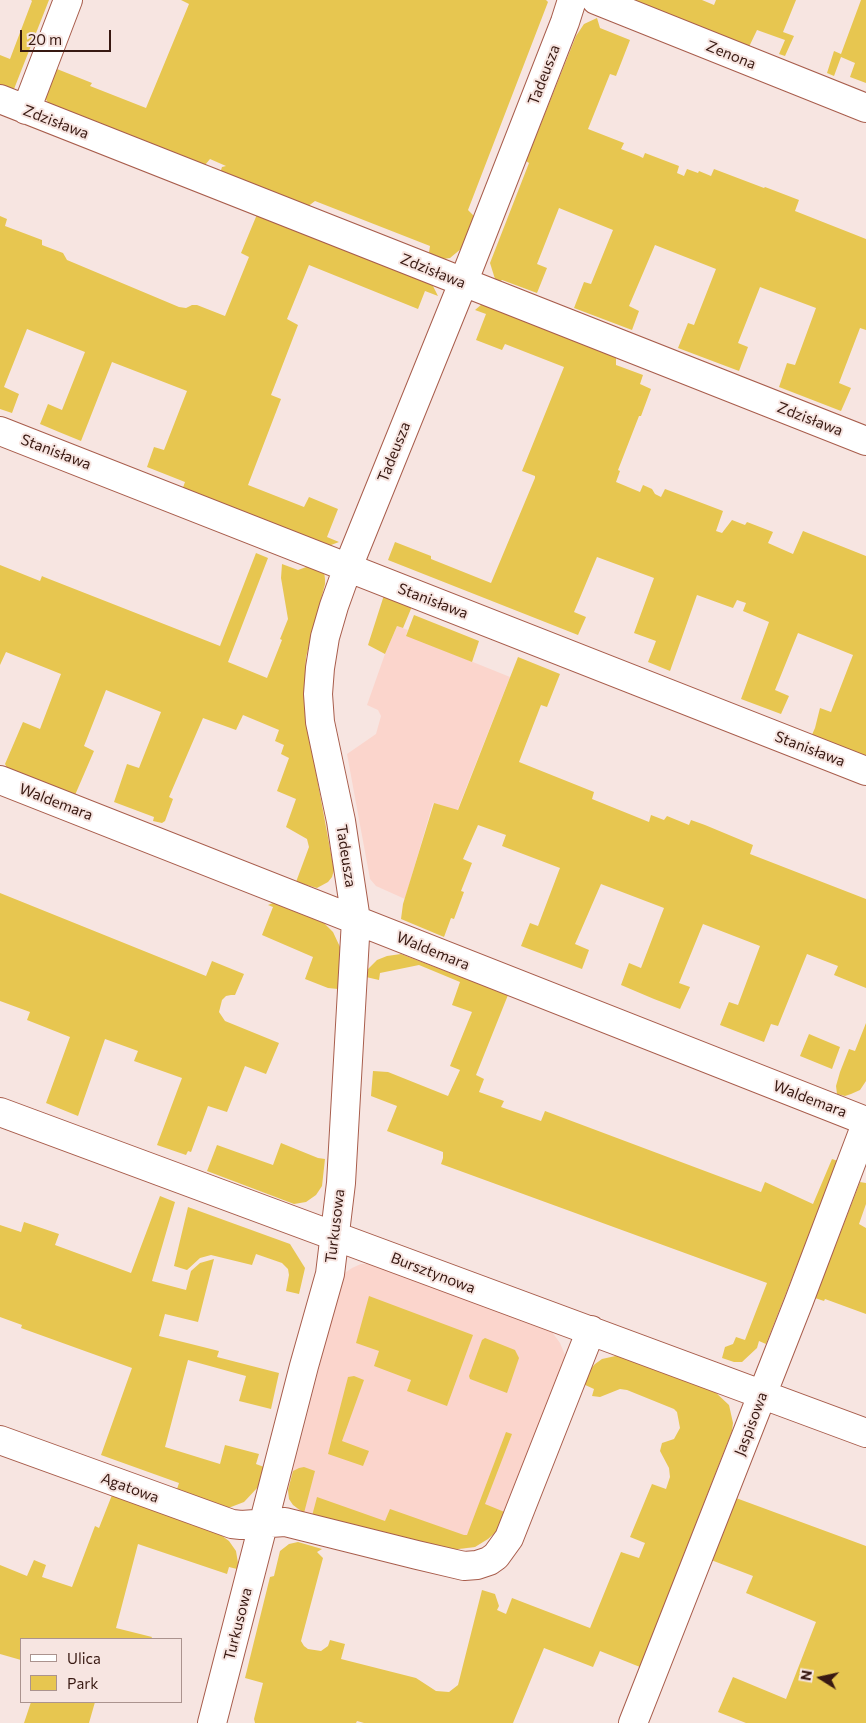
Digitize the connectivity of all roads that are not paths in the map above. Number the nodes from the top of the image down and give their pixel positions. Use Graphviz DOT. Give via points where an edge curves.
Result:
graph roads {
  1 [pos="68,0"];
  2 [pos="572,0"];
  3 [pos="596,0"];
  4 [pos="0,100"];
  5 [pos="866,108"];
  6 [pos="26,110"];
  7 [pos="462,282"];
  8 [pos="0,431"];
  9 [pos="866,441"];
  10 [pos="348,567"];
  11 [pos="866,771"];
  12 [pos="0,780"];
  13 [pos="356,920"];
  14 [pos="0,1112"];
  15 [pos="866,1122"];
  16 [pos="335,1235"];
  17 [pos="591,1330"];
  18 [pos="762,1395"];
  19 [pos="866,1433"];
  20 [pos="0,1440"];
  21 [pos="263,1524"];
  22 [pos="212,1723"];
  23 [pos="633,1723"];
  1 -- 6 [label="street"];
  2 -- 7 [label="street, Tadeusza"];
  3 -- 5 [label="street, Zenona"];
  4 -- 6 [label="street, Zdzisława"];
  6 -- 7 [label="street, Zdzisława"];
  7 -- 9 [label="street, Zdzisława"];
  7 -- 10 [label="street, Tadeusza"];
  8 -- 10 [label="street, Stanisława"];
  10 -- 11 [label="street, Stanisława"];
  10 -- 13 [label="street, Tadeusza" via="325,637 318,694 320,722 341,821"];
  12 -- 13 [label="street, Waldemara"];
  13 -- 15 [label="street, Waldemara"];
  13 -- 16 [label="street, Turkusowa" via="344,1138"];
  14 -- 16 [label="street, Bursztynowa"];
  15 -- 18 [label="street, Jaspisowa"];
  16 -- 17 [label="street, Bursztynowa"];
  16 -- 21 [label="street, Turkusowa" via="330,1274"];
  17 -- 18 [label="street, Bursztynowa"];
  17 -- 21 [label="street" via="511,1534 502,1550 489,1561 464,1566 286,1522"];
  18 -- 19 [label="street, Bursztynowa"];
  18 -- 23 [label="street, Jaspisowa"];
  20 -- 21 [label="street, Agatowa" via="224,1522"];
  21 -- 22 [label="street, Turkusowa"];
}
